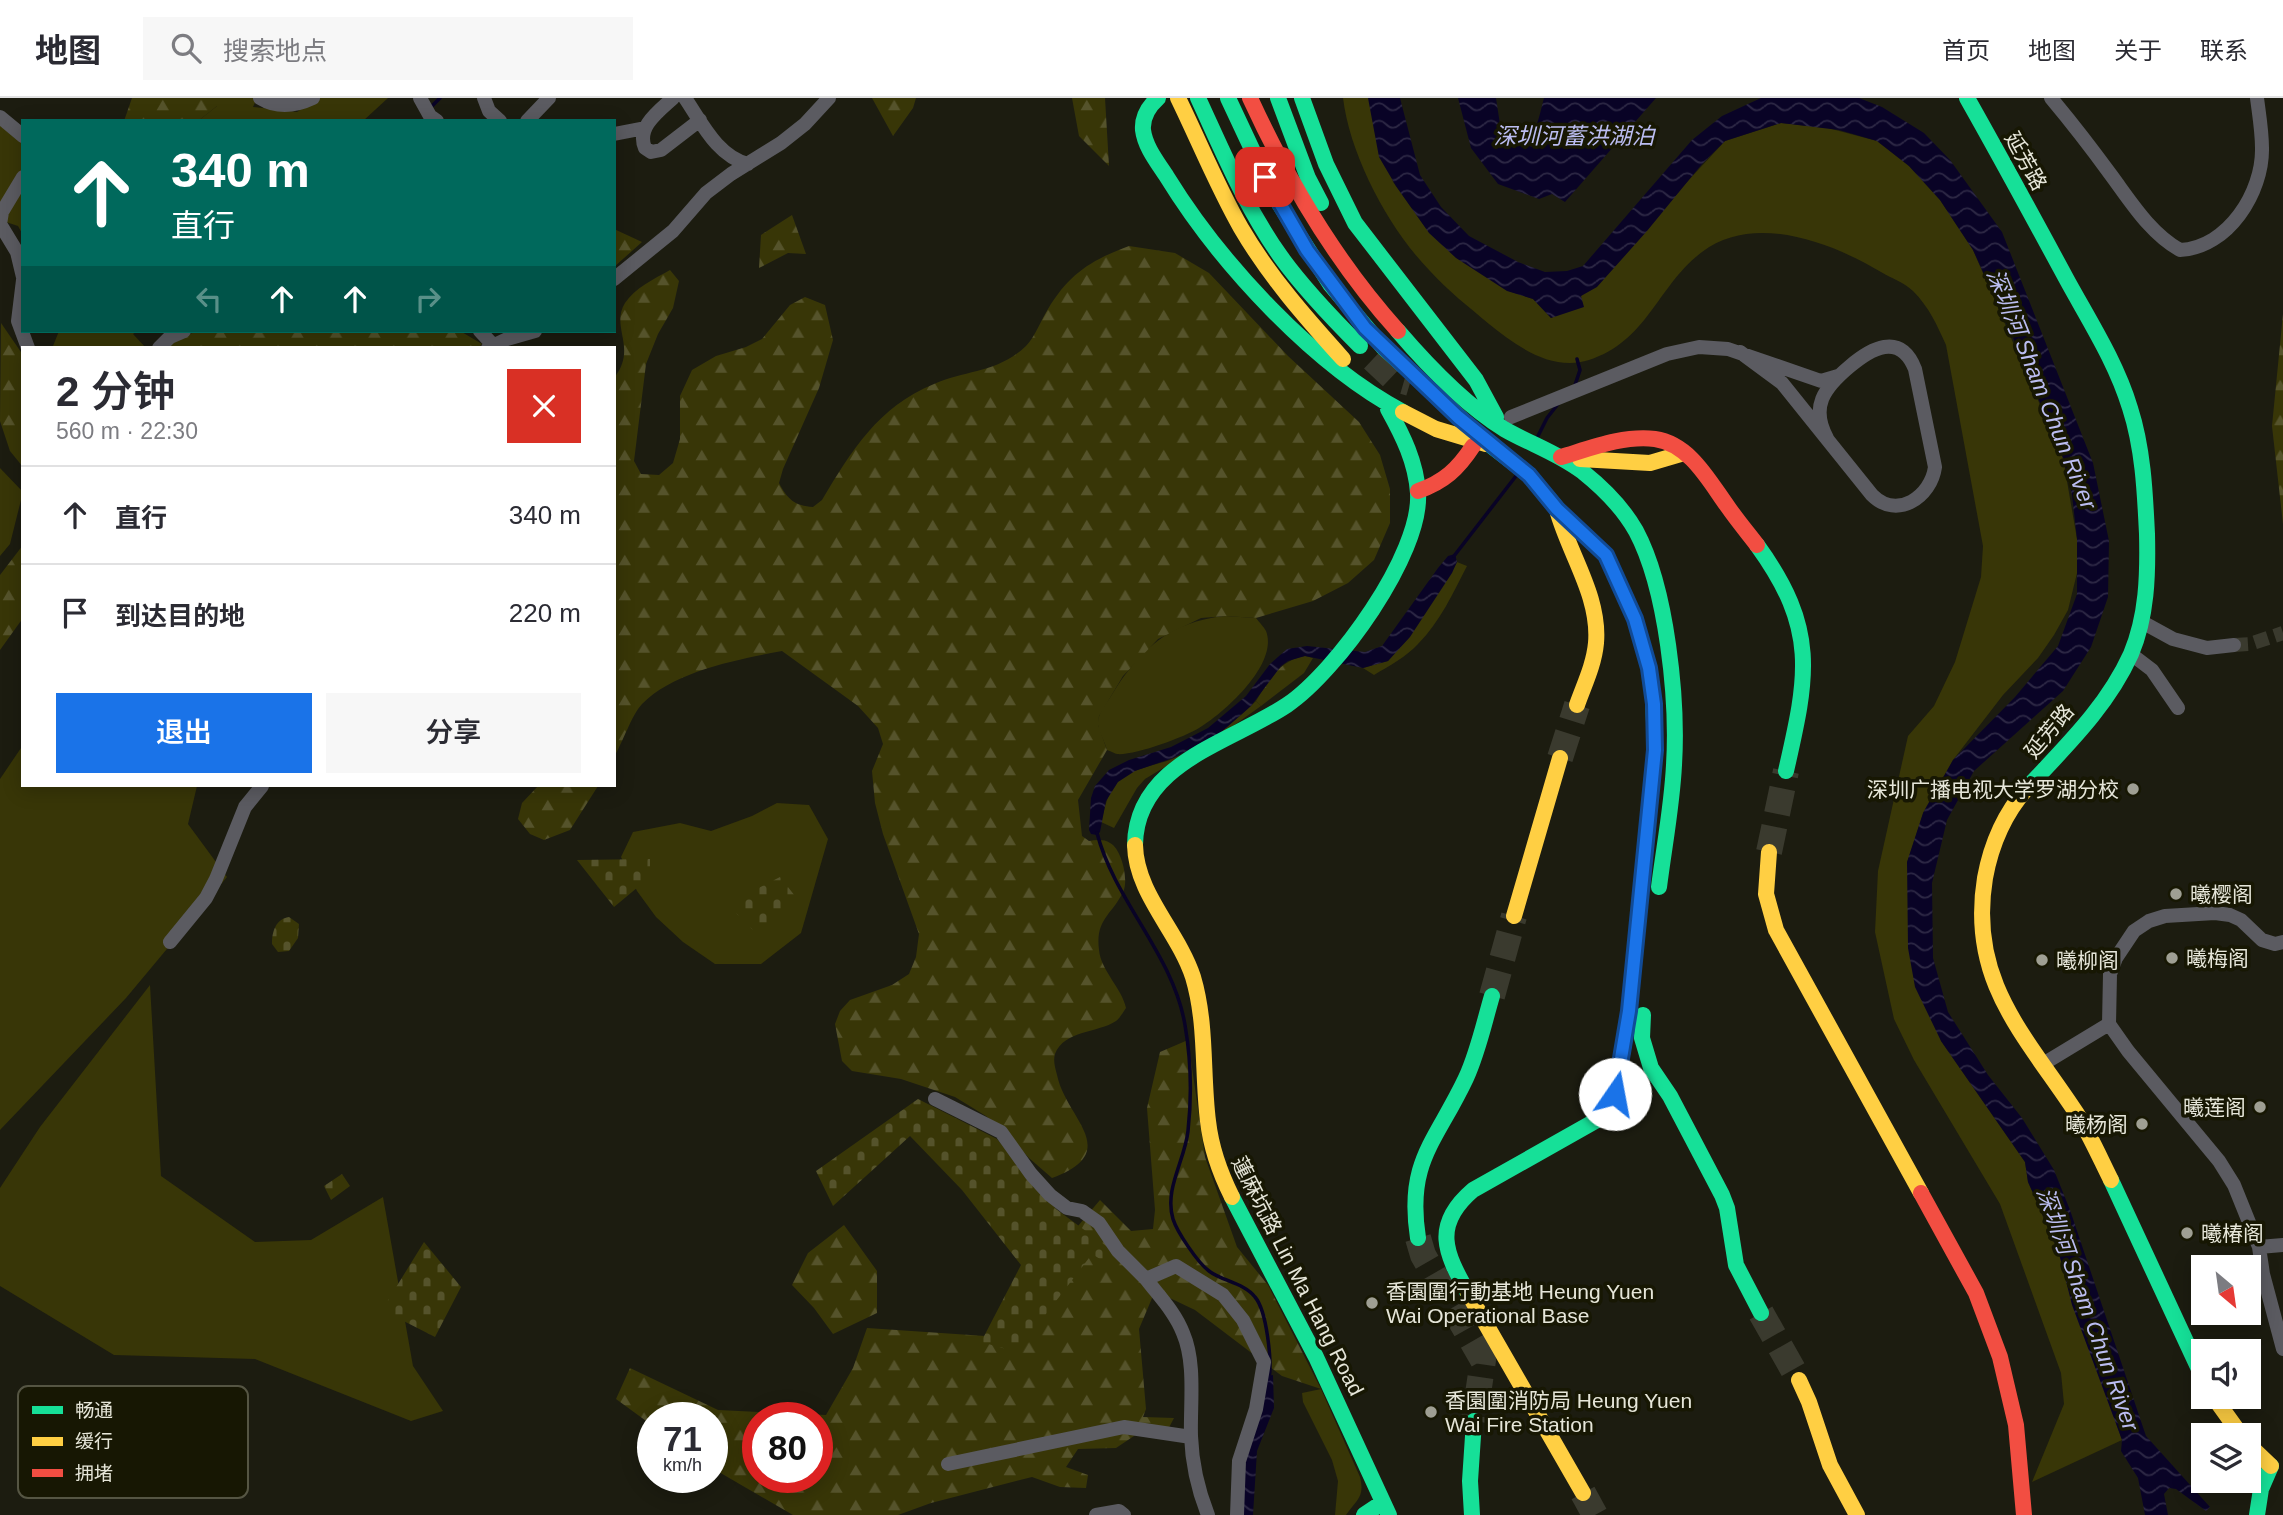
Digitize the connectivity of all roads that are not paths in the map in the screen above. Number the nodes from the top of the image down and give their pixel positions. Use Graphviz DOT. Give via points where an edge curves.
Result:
graph roads {
  1 [pos="260,98"];
  2 [pos="313,98"];
  3 [pos="420,98"];
  4 [pos="484,98"];
  5 [pos="550,98"];
  6 [pos="673,98"];
  7 [pos="685,98"];
  8 [pos="829,98"];
  9 [pos="1158,98"];
  10 [pos="1178,98"];
  11 [pos="1198,98"];
  12 [pos="1228,98"];
  13 [pos="1250,98"];
  14 [pos="1278,98"];
  15 [pos="1302,98"];
  16 [pos="1967,98"];
  17 [pos="2051,98"];
  18 [pos="2257,98"];
  19 [pos="0,117"];
  20 [pos="434,119"];
  21 [pos="498,119"];
  22 [pos="529,119"];
  23 [pos="701,120"];
  24 [pos="645,128"];
  25 [pos="21,134"];
  26 [pos="616,134"];
  27 [pos="748,164"];
  28 [pos="21,180"];
  29 [pos="21,269"];
  30 [pos="616,277"];
  31 [pos="21,295"];
  32 [pos="1381,295"];
  33 [pos="21,329"];
  34 [pos="179,333"];
  35 [pos="529,333"];
  36 [pos="161,346"];
  37 [pos="490,346"];
  38 [pos="1740,352"];
  39 [pos="1373,359"];
  40 [pos="1358,374"];
  41 [pos="1839,375"];
  42 [pos="1388,409"];
  43 [pos="1506,422"];
  44 [pos="1827,438"];
  45 [pos="1482,445"];
  46 [pos="1555,453"];
  47 [pos="1684,453"];
  48 [pos="1418,491"];
  49 [pos="1557,509"];
  50 [pos="1594,512"];
  51 [pos="2142,622"];
  52 [pos="2234,645"];
  53 [pos="2130,654"];
  54 [pos="1577,705"];
  55 [pos="2178,708"];
  56 [pos="1560,758"];
  57 [pos="1786,771"];
  58 [pos="261,787"];
  59 [pos="1769,852"];
  60 [pos="1657,897"];
  61 [pos="1514,916"];
  62 [pos="1653,936"];
  63 [pos="2283,942"];
  64 [pos="170,943"];
  65 [pos="1492,996"];
  66 [pos="2109,1024"];
  67 [pos="2043,1064"];
  68 [pos="935,1099"];
  69 [pos="1418,1238"];
  70 [pos="2283,1245"];
  71 [pos="2259,1247"];
  72 [pos="1146,1279"];
  73 [pos="1761,1313"];
  74 [pos="2283,1349"];
  75 [pos="2191,1352"];
  76 [pos="1799,1380"];
  77 [pos="1473,1429"];
  78 [pos="1191,1437"];
  79 [pos="2261,1453"];
  80 [pos="948,1464"];
  81 [pos="2277,1464"];
  82 [pos="1583,1493"];
  83 [pos="1385,1509"];
  84 [pos="1096,1515"];
  85 [pos="1124,1515"];
  86 [pos="1208,1515"];
  87 [pos="1237,1515"];
  88 [pos="1364,1515"];
  89 [pos="1472,1515"];
  90 [pos="1857,1515"];
  91 [pos="2024,1515"];
  92 [pos="2257,1515"];
  1 -- 2 [label="street" via="294,106"];
  3 -- 20 [label="street"];
  4 -- 21 [label="street"];
  5 -- 22 [label="street"];
  6 -- 24 [label="street"];
  7 -- 23 [label="street"];
  8 -- 27 [label="street" via="800,128"];
  9 -- 45 [label="main road" via="1142,124 1149,148 1240,274 1336,366 1387,401 1447,433"];
  10 -- 40 [label="main road" via="1257,253 1292,302"];
  11 -- 39 [label="main road" via="1269,241 1294,275"];
  12 -- 45 [label="main road" via="1273,194 1330,284 1383,347"];
  13 -- 43 [label="main road" via="1286,175 1359,288 1452,386"];
  14 -- 32 [label="main road" via="1329,220"];
  15 -- 43 [label="main road" via="1326,164 1355,223"];
  16 -- 51 [label="main road, 延芳路" via="2110,358 2130,405 2138,434 2148,563"];
  17 -- 18 [label="street" via="2141,216 2180,250 2217,239 2251,196 2262,148"];
  19 -- 25 [label="street"];
  23 -- 24 [label="street" via="661,150 651,152 642,142"];
  23 -- 27 [label="street" via="722,149"];
  24 -- 26 [label="street"];
  27 -- 30 [label="street" via="706,193 673,231"];
  28 -- 29 [label="street" via="0,224 17,252"];
  31 -- 33 [label="street"];
  34 -- 36 [label="street"];
  35 -- 37 [label="street"];
  38 -- 41 [label="street" via="1821,381"];
  38 -- 43 [label="street" via="1712,347 1667,354"];
  38 -- 44 [label="street" via="1782,383"];
  41 -- 44 [label="street" via="1820,404 1820,422"];
  41 -- 44 [label="street" via="1877,348 1896,348 1907,356 1915,369 1935,460 1932,481 1907,504 1883,505"];
  42 -- 48 [label="main road, 蓮麻坑路 Lin Ma Hang Road" via="1410,449"];
  43 -- 46 [label="main road"];
  45 -- 48 [label="main road" via="1442,483"];
  45 -- 49 [label="main road" via="1533,480"];
  46 -- 47 [label="main road" via="1650,463"];
  46 -- 47 [label="main road" via="1640,439 1665,441"];
  46 -- 50 [label="main road" via="1595,482"];
  47 -- 57 [label="main road" via="1775,572 1800,625 1803,684"];
  48 -- 83 [label="main road, 蓮麻坑路 Lin Ma Hang Road" via="1409,550 1326,671 1284,708 1164,777 1149,795 1134,843 1141,881 1178,942 1196,987 1203,1028 1207,1122 1218,1167 1334,1392"];
  49 -- 50 [label="main road"];
  49 -- 54 [label="main road" via="1591,595 1596,626 1596,645"];
  50 -- 60 [label="main road" via="1631,524 1648,560 1662,614 1674,703 1675,753"];
  50 -- 82 [label="main road" via="1606,555 1635,619 1654,704 1654,761 1629,1011 1613,1111 1481,1184 1454,1208 1445,1234 1451,1263"];
  51 -- 52 [label="street" via="2173,639 2207,648"];
  51 -- 53 [label="main road, 延芳路"];
  53 -- 55 [label="street" via="2152,670"];
  53 -- 67 [label="main road, 延芳路" via="2065,749 2017,800 1990,857 1981,926 1986,958 2008,1014"];
  56 -- 61 [label="main road"];
  58 -- 64 [label="street" via="245,807 206,898"];
  59 -- 91 [label="main road" via="1766,894 1776,930 1959,1262 1988,1324 2016,1425"];
  62 -- 73 [label="main road" via="1642,1046 1722,1195 1736,1265"];
  63 -- 66 [label="street" via="2262,940 2230,915 2165,916 2149,921 2134,931 2116,958 2110,974"];
  65 -- 69 [label="main road" via="1466,1077 1418,1166 1413,1206"];
  66 -- 67 [label="street"];
  66 -- 71 [label="street" via="2219,1161"];
  67 -- 75 [label="main road, 延芳路" via="2090,1136"];
  68 -- 72 [label="street" via="1001,1132 1050,1195 1099,1223"];
  70 -- 71 [label="street"];
  71 -- 74 [label="street"];
  72 -- 78 [label="street" via="1184,1334 1193,1391"];
  72 -- 87 [label="street" via="1175,1266 1223,1295 1243,1320 1264,1362 1256,1409 1239,1461"];
  76 -- 90 [label="main road" via="1830,1465"];
  77 -- 89 [label="main road"];
  78 -- 80 [label="street" via="1124,1427"];
  78 -- 86 [label="street" via="1199,1494"];
  79 -- 81 [label="main road"];
  81 -- 92 [label="main road" via="2261,1489"];
  83 -- 88 [label="main road, 蓮麻坑路 Lin Ma Hang Road"];
  84 -- 85 [label="street" via="1119,1511"];
}
